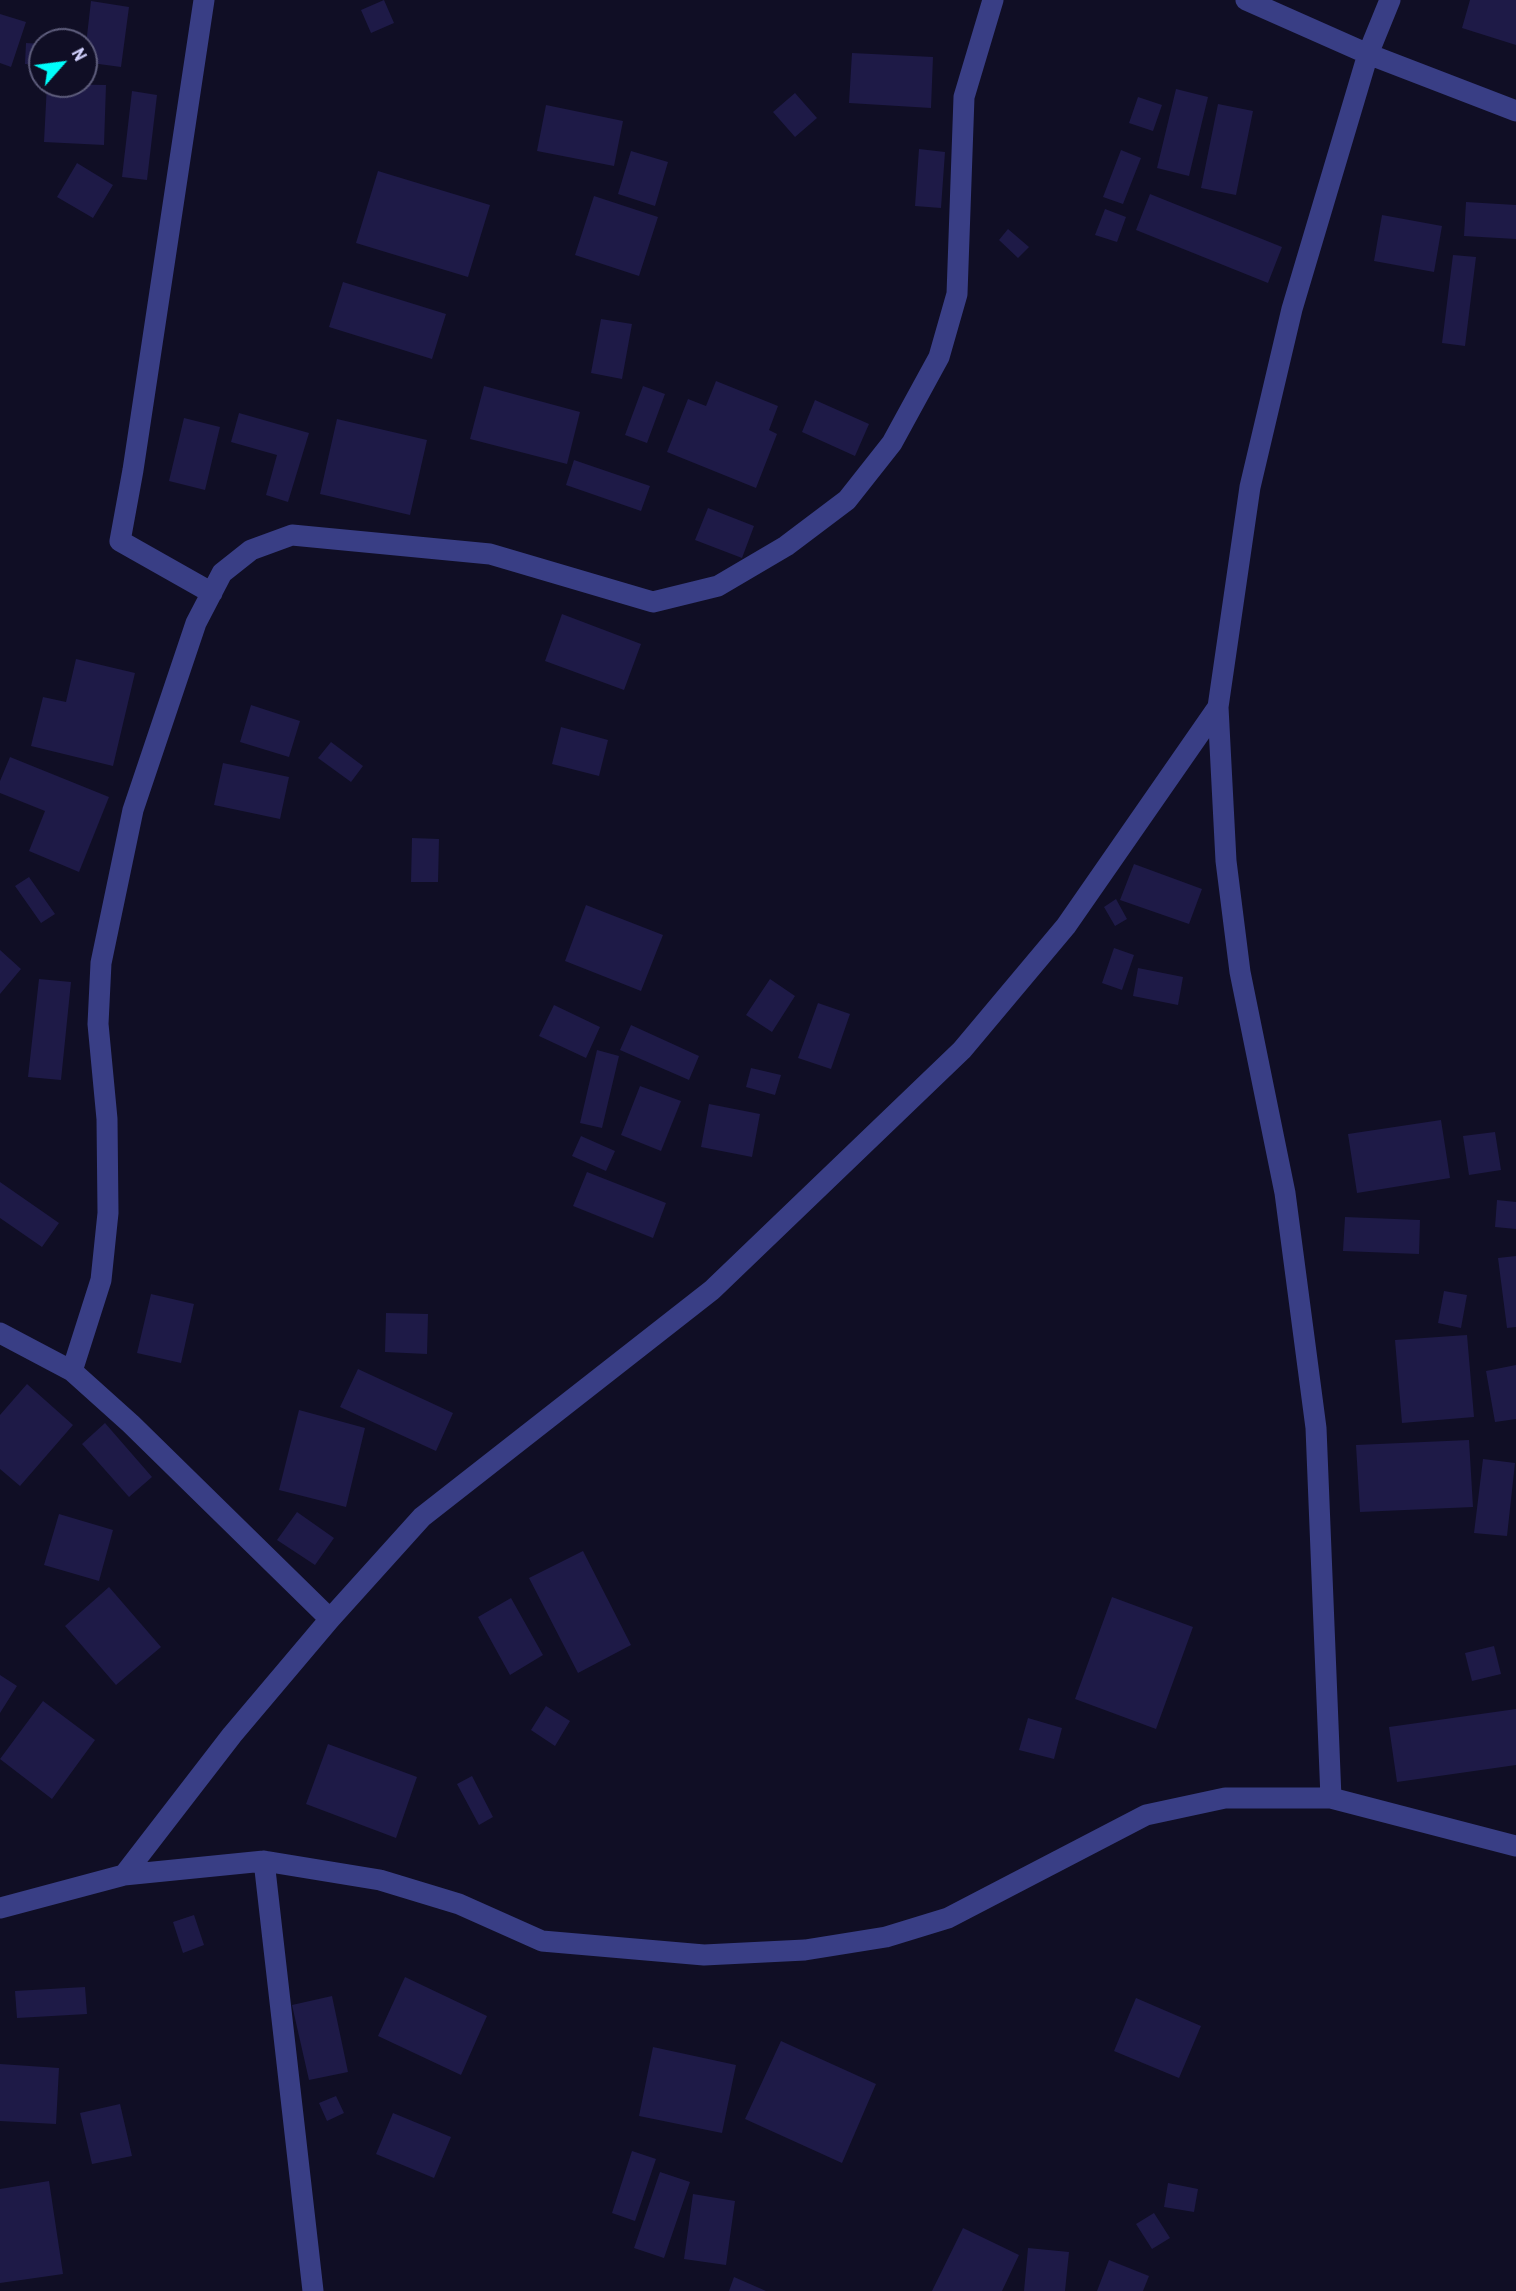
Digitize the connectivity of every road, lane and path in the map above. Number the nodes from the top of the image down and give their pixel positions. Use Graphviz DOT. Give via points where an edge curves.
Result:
graph roads {
  1 [pos="204,0"];
  2 [pos="993,0"];
  3 [pos="1246,0"];
  4 [pos="1390,0"];
  5 [pos="1368,54"];
  6 [pos="1516,111"];
  7 [pos="212,593"];
  8 [pos="1218,707"];
  9 [pos="0,1333"];
  10 [pos="72,1371"];
  11 [pos="330,1619"];
  12 [pos="1331,1798"];
  13 [pos="1516,1846"];
  14 [pos="264,1861"];
  15 [pos="124,1875"];
  16 [pos="0,1908"];
  17 [pos="313,2291"];
  1 -- 7 [label="street" via="120,541"];
  2 -- 7 [label="street" via="964,97 957,294 939,357 892,443 847,500 786,546 719,586 653,602 490,554 292,535 251,550 222,573"];
  3 -- 5 [label="street"];
  4 -- 5 [label="street"];
  5 -- 6 [label="street"];
  5 -- 8 [label="street" via="1292,309 1250,487"];
  7 -- 10 [label="street" via="196,623 133,810 101,963 98,1024 107,1119 108,1213 102,1280"];
  8 -- 11 [label="street" via="1066,926 962,1050 712,1290 422,1517"];
  8 -- 12 [label="street" via="1226,861 1240,972 1285,1193 1316,1428"];
  9 -- 10 [label="street"];
  10 -- 11 [label="street"];
  11 -- 15 [label="street" via="232,1735"];
  12 -- 13 [label="street"];
  12 -- 14 [label="street" via="1225,1798 1146,1815 948,1918 886,1937 805,1950 704,1955 542,1941 459,1904 380,1880"];
  14 -- 15 [label="street"];
  14 -- 17 [label="street"];
  15 -- 16 [label="street"];
}
